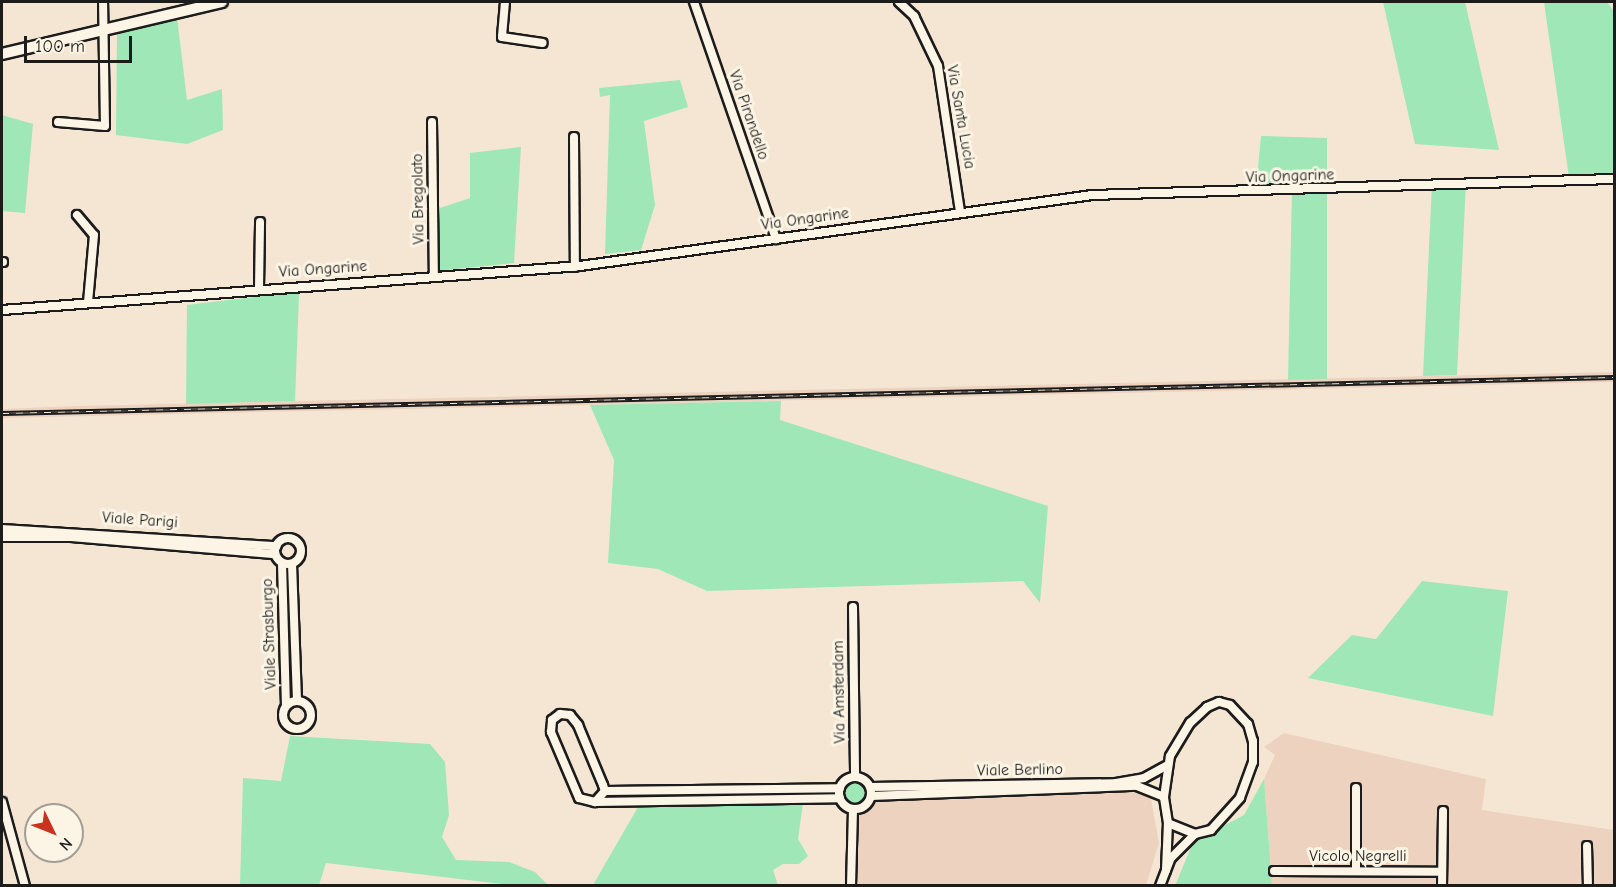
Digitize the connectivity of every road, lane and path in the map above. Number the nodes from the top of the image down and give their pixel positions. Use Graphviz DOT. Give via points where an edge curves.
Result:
graph roads {
  1 [pos="103,2"];
  2 [pos="222,2"];
  3 [pos="505,2"];
  4 [pos="694,2"];
  5 [pos="899,2"];
  6 [pos="106,30"];
  7 [pos="543,43"];
  8 [pos="2,54"];
  9 [pos="58,122"];
  10 [pos="432,122"];
  11 [pos="574,137"];
  12 [pos="1614,179"];
  13 [pos="960,212"];
  14 [pos="76,215"];
  15 [pos="260,222"];
  16 [pos="777,238"];
  17 [pos="575,267"];
  18 [pos="434,276"];
  19 [pos="259,288"];
  20 [pos="88,302"];
  21 [pos="2,310"];
  22 [pos="2,529"];
  23 [pos="2,537"];
  24 [pos="275,550"];
  25 [pos="282,563"];
  26 [pos="292,564"];
  27 [pos="853,607"];
  28 [pos="297,700"];
  29 [pos="286,705"];
  30 [pos="1166,766"];
  31 [pos="855,777"];
  32 [pos="840,788"];
  33 [pos="1356,788"];
  34 [pos="605,791"];
  35 [pos="871,792"];
  36 [pos="1164,797"];
  37 [pos="840,798"];
  38 [pos="2,802"];
  39 [pos="595,802"];
  40 [pos="853,809"];
  41 [pos="1443,811"];
  42 [pos="1168,823"];
  43 [pos="1195,834"];
  44 [pos="1587,846"];
  45 [pos="1166,870"];
  46 [pos="1274,871"];
  47 [pos="1356,871"];
  48 [pos="1441,872"];
  49 [pos="25,885"];
  50 [pos="851,885"];
  51 [pos="1160,885"];
  52 [pos="1442,885"];
  53 [pos="1588,885"];
  1 -- 6 [label="street"];
  2 -- 6 [label="main road"];
  3 -- 7 [label="street" via="502,37"];
  4 -- 16 [label="street, Via Pirandello"];
  5 -- 13 [label="street, Via Santa Lucia" via="914,16 938,66"];
  6 -- 8 [label="main road"];
  6 -- 9 [label="street" via="105,126"];
  10 -- 18 [label="street, Via Bregolato"];
  11 -- 17 [label="street"];
  12 -- 13 [label="street, Via Ongarine" via="1092,195"];
  13 -- 16 [label="street, Via Ongarine"];
  14 -- 20 [label="street" via="94,235"];
  15 -- 19 [label="street"];
  16 -- 17 [label="street, Via Ongarine"];
  17 -- 18 [label="street, Via Ongarine"];
  18 -- 19 [label="street, Via Ongarine"];
  19 -- 20 [label="street, Via Ongarine"];
  20 -- 21 [label="street, Via Ongarine"];
  22 -- 24 [label="street, Viale Parigi" via="63,529"];
  23 -- 24 [label="street, Viale Parigi" via="71,537"];
  24 -- 25 [label="street"];
  24 -- 26 [label="street, Viale Parigi" via="288,538 298,544 300,556"];
  25 -- 26 [label="street"];
  25 -- 29 [label="street, Viale Strasburgo"];
  26 -- 28 [label="street, Viale Strasburgo"];
  27 -- 31 [label="street, Via Amsterdam"];
  28 -- 29 [label="street, Viale Strasburgo"];
  28 -- 29 [label="street, Viale Strasburgo" via="310,709 305,727 287,725 283,717"];
  30 -- 35 [label="street, Viale Berlino" via="1144,778 1116,783"];
  30 -- 36 [label="street"];
  30 -- 43 [label="street" via="1179,737 1206,707 1219,702 1230,705 1248,724 1253,762 1244,789 1226,819"];
  31 -- 32 [label="street"];
  31 -- 35 [label="street"];
  32 -- 34 [label="street"];
  32 -- 37 [label="street"];
  33 -- 47 [label="street"];
  34 -- 39 [label="street"];
  34 -- 39 [label="street" via="578,724 568,714 556,715 551,732 577,793 585,801"];
  35 -- 36 [label="street, Viale Berlino" via="1137,786"];
  35 -- 40 [label="street" via="863,807"];
  36 -- 42 [label="street"];
  37 -- 39 [label="street"];
  37 -- 40 [label="street"];
  38 -- 49 [label="street"];
  40 -- 50 [label="street"];
  41 -- 48 [label="street"];
  42 -- 43 [label="street"];
  42 -- 45 [label="street"];
  43 -- 45 [label="street" via="1177,850"];
  44 -- 53 [label="street"];
  45 -- 51 [label="street"];
  46 -- 47 [label="street, Vicolo Negrelli"];
  47 -- 48 [label="street, Vicolo Negrelli"];
  48 -- 52 [label="street"];
}
